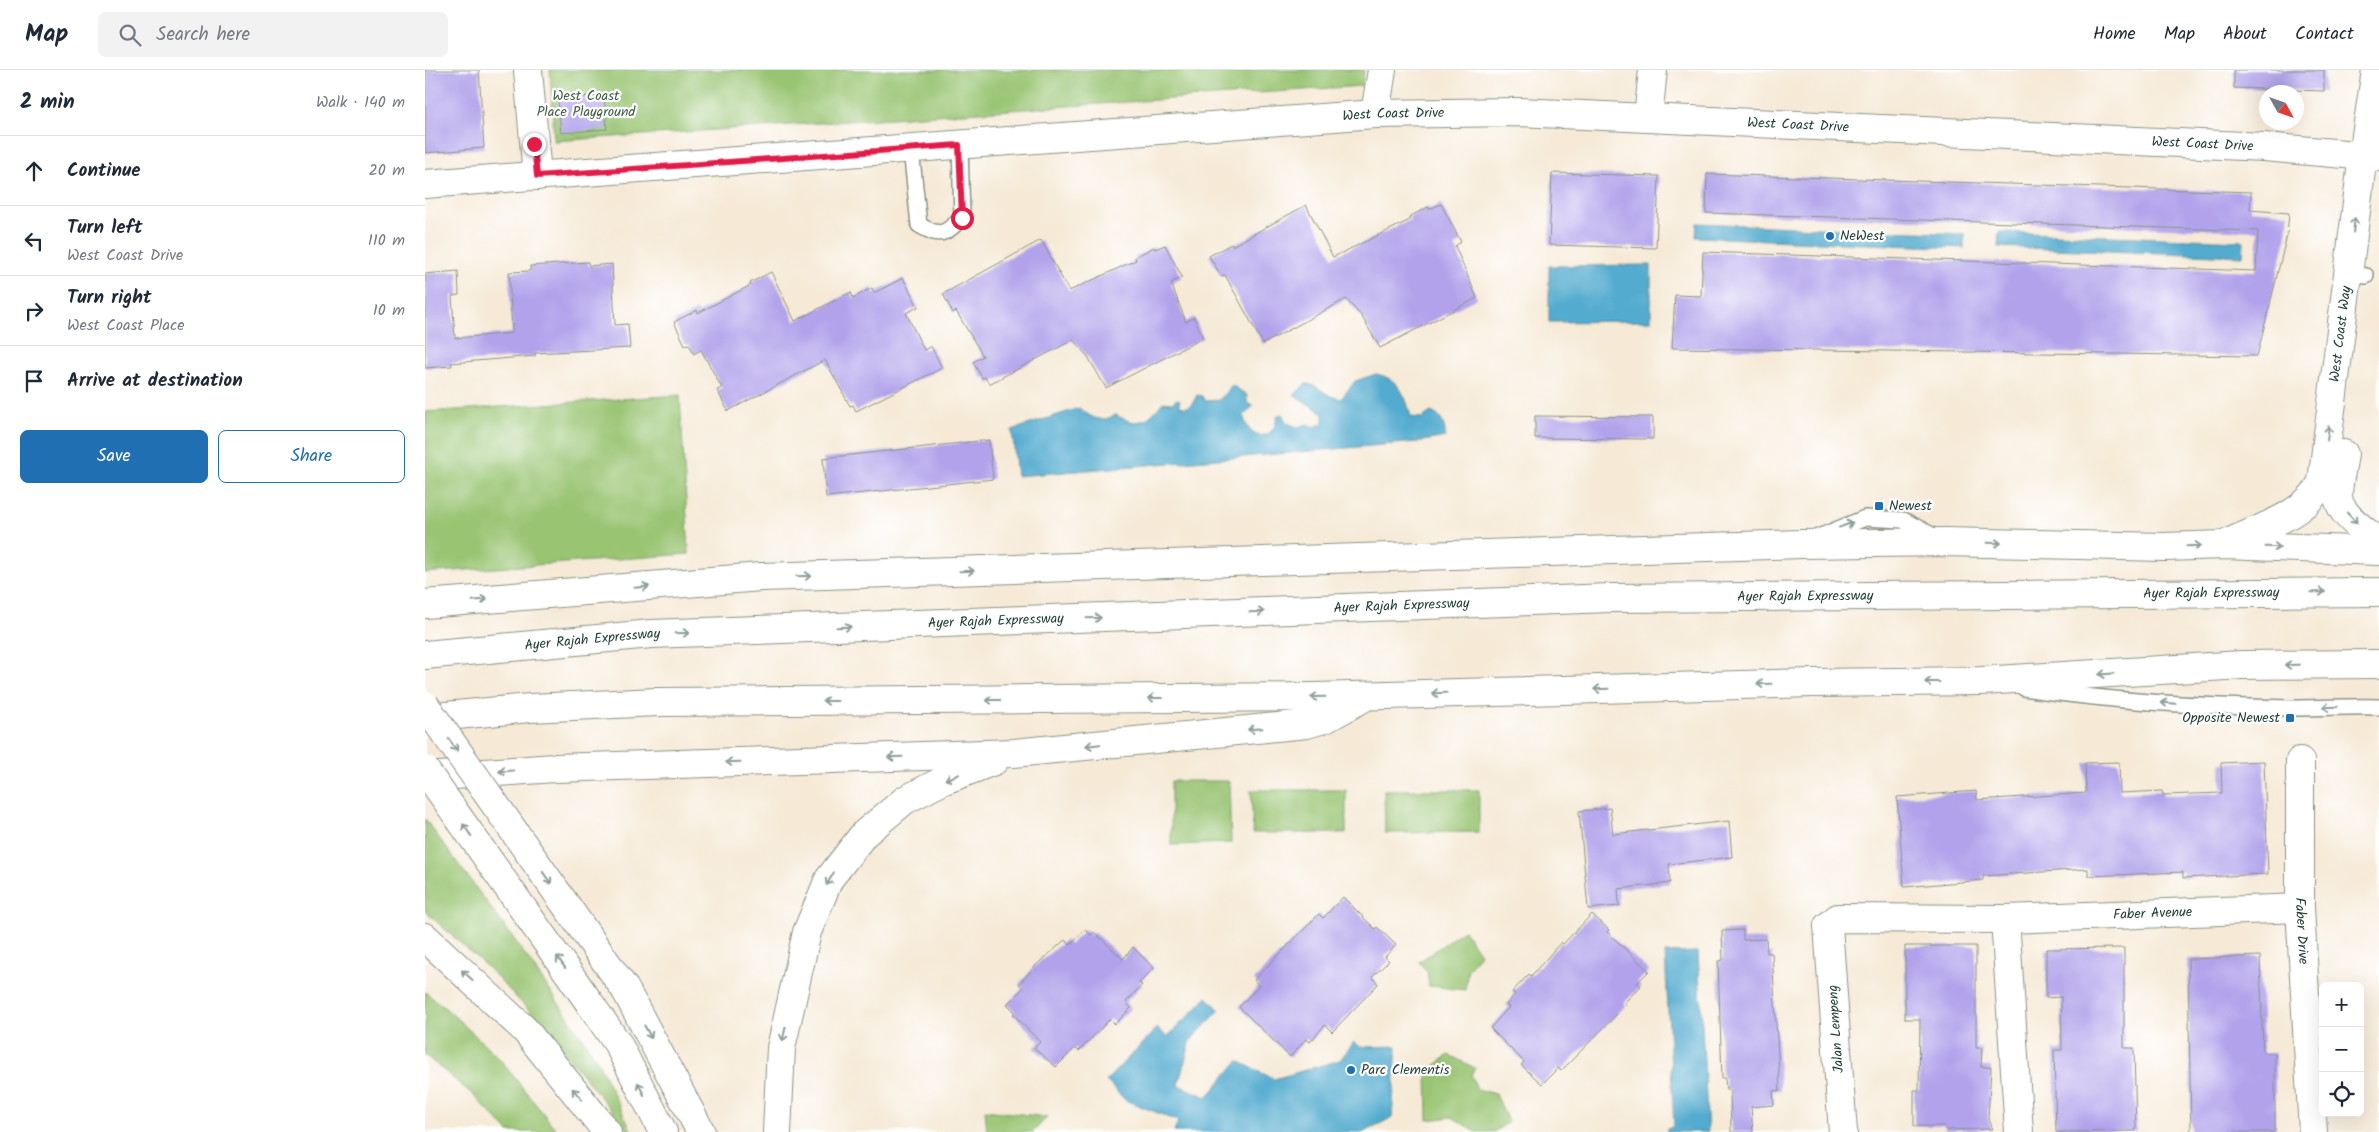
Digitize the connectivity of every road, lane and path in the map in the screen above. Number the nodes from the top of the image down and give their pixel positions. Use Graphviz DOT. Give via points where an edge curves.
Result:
graph roads {
  1 [pos="529,70"];
  2 [pos="1382,70"];
  3 [pos="1653,70"];
  4 [pos="2376,70"];
  5 [pos="1375,114"];
  6 [pos="1648,118"];
  7 [pos="959,145"];
  8 [pos="911,148"];
  9 [pos="2371,156"];
  10 [pos="537,176"];
  11 [pos="2379,177"];
  12 [pos="425,184"];
  13 [pos="2357,275"];
  14 [pos="2379,542"];
  15 [pos="2224,545"];
  16 [pos="2379,551"];
  17 [pos="2379,592"];
  18 [pos="425,604"];
  19 [pos="425,655"];
  20 [pos="2379,664"];
  21 [pos="1981,681"];
  22 [pos="1366,696"];
  23 [pos="425,705"];
  24 [pos="2379,707"];
  25 [pos="425,718"];
  26 [pos="1014,753"];
  27 [pos="2300,761"];
  28 [pos="425,770"];
  29 [pos="425,777"];
  30 [pos="2300,908"];
  31 [pos="2005,919"];
  32 [pos="1828,926"];
  33 [pos="425,937"];
  34 [pos="607,1132"];
  35 [pos="663,1132"];
  36 [pos="701,1132"];
  37 [pos="777,1132"];
  38 [pos="1843,1132"];
  39 [pos="2019,1132"];
  40 [pos="2313,1132"];
  1 -- 10 [label="main road"];
  2 -- 5 [label="main road"];
  3 -- 6 [label="main road"];
  4 -- 9 [label="main road, West Coast Way"];
  5 -- 6 [label="main road, West Coast Drive" via="1519,112"];
  5 -- 7 [label="main road, West Coast Drive"];
  6 -- 9 [label="main road, West Coast Drive" via="2264,147"];
  7 -- 8 [label="main road, West Coast Drive"];
  7 -- 8 [label="lane" via="962,218 947,232 933,233 919,225"];
  8 -- 10 [label="main road, West Coast Drive"];
  13 -- 9 [label="main road, West Coast Way, one-way"];
  10 -- 12 [label="main road, West Coast Drive"];
  11 -- 13 [label="main road, West Coast Way"];
  13 -- 14 [label="main road, West Coast Way, one-way" via="2338,498 2347,514"];
  15 -- 13 [label="main road, West Coast Way, one-way" via="2299,508 2322,482"];
  15 -- 16 [label="main road, one-way"];
  18 -- 15 [label="main road, one-way" via="761,577 1801,544"];
  19 -- 17 [label="main road, Ayer Rajah Expressway, one-way" via="651,634 1610,598"];
  20 -- 21 [label="main road, one-way" via="2242,665"];
  21 -- 22 [label="main road, one-way"];
  24 -- 21 [label="lane, one-way" via="2184,704 2075,696"];
  22 -- 25 [label="main road, one-way" via="657,702 530,708"];
  22 -- 26 [label="main road, one-way" via="1327,718 1307,724"];
  23 -- 36 [label="main road, one-way, bridge" via="625,989"];
  26 -- 29 [label="main road, one-way" via="555,768"];
  26 -- 37 [label="main road, one-way" via="942,781 905,800 864,834 829,879 807,932 781,1048"];
  27 -- 30 [label="main road, Faber Drive"];
  35 -- 28 [label="main road, one-way, bridge" via="618,1044"];
  30 -- 31 [label="main road, Faber Avenue"];
  30 -- 40 [label="main road, Faber Drive"];
  31 -- 32 [label="main road, Faber Avenue" via="1838,918"];
  31 -- 39 [label="main road"];
  32 -- 38 [label="main road, Jalan Lempeng"];
  34 -- 33 [label="main road, one-way" via="525,1030"];
}
